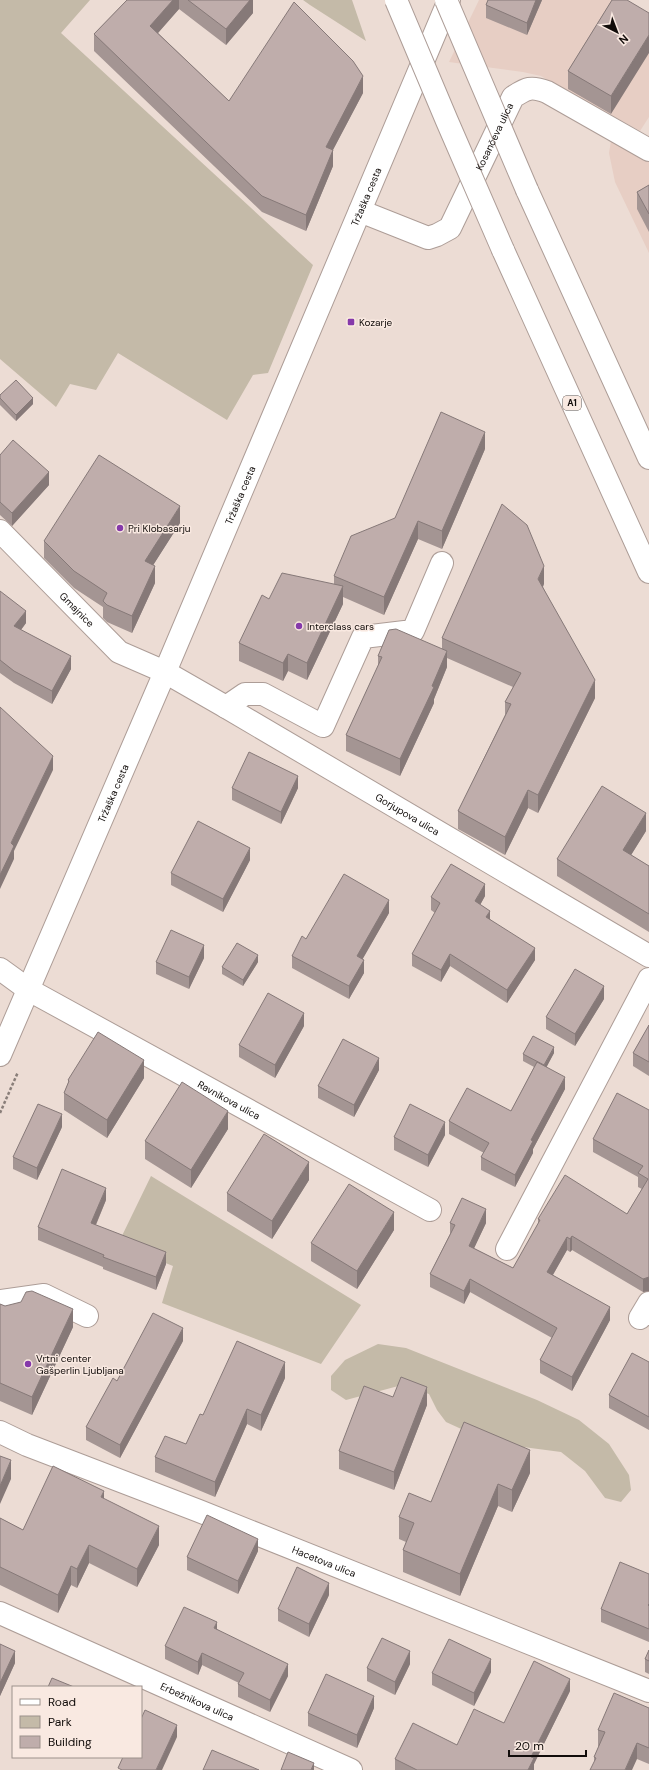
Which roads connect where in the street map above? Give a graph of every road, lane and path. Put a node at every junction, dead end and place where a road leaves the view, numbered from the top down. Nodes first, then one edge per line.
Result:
1 (396, 0) edge
2 (448, 0) edge
3 (649, 150) edge
4 (360, 211) junction
5 (649, 458) edge
6 (0, 531) edge
7 (442, 563) dead end
8 (649, 572) edge
9 (165, 672) junction
10 (226, 707) junction
11 (649, 956) edge
12 (0, 969) edge
13 (649, 979) edge
14 (29, 990) junction
15 (0, 1055) edge
16 (430, 1210) dead end
17 (507, 1248) dead end
18 (0, 1301) edge
19 (87, 1316) dead end
20 (0, 1432) edge
21 (0, 1614) edge
22 (649, 1691) edge
23 (351, 1770) edge

1 - 8 main road, A1, bridge
2 - 4 main road, Tržaška cesta
2 - 5 main road, bridge
3 - 4 main road, Kosančeva ulica
4 - 9 main road, Tržaška cesta
6 - 9 main road, Gmajnice
7 - 10 main road
9 - 10 main road, Gorjupova ulica
9 - 14 main road, Tržaška cesta
10 - 11 main road, Gorjupova ulica
12 - 14 main road
13 - 17 main road
14 - 15 main road, Tržaška cesta
14 - 16 main road, Ravnikova ulica
18 - 19 main road
20 - 22 main road, Hacetova ulica
21 - 23 main road, Erbežnikova ulica

